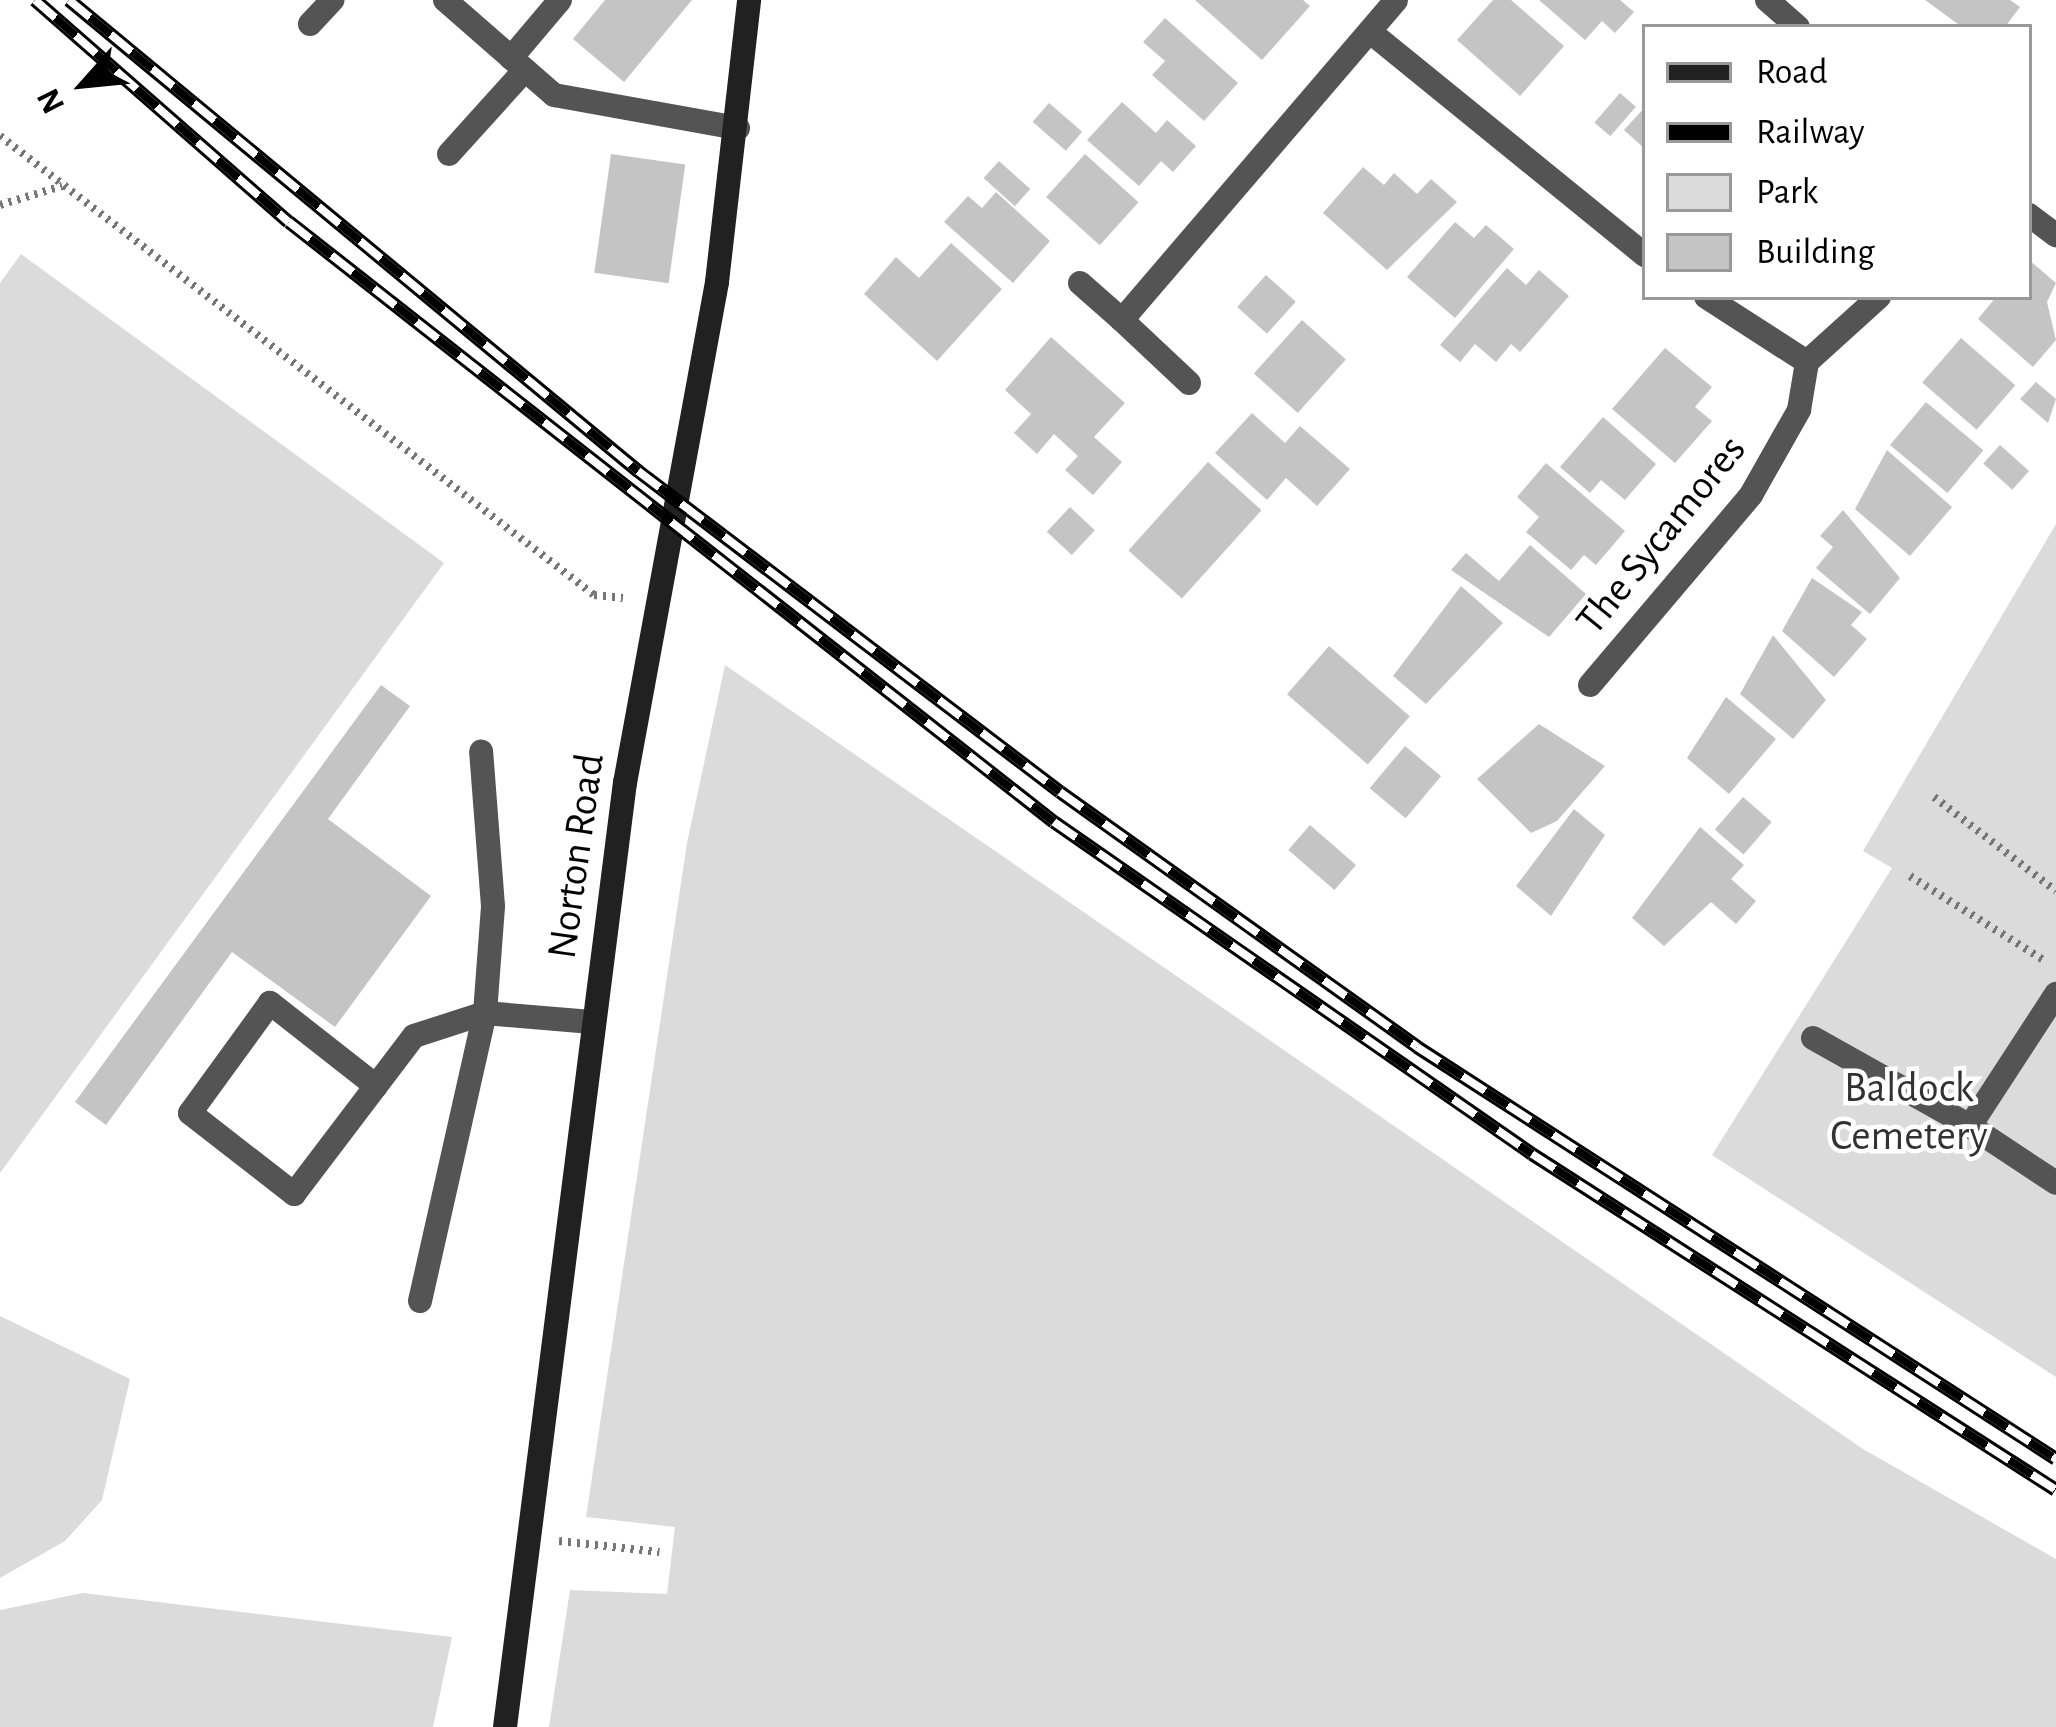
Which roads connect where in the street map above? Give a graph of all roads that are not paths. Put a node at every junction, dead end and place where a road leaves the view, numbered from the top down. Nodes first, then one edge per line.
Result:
1 (332, 0) edge
2 (445, 0) edge
3 (560, 0) edge
4 (749, 0) edge
5 (1396, 0) edge
6 (1767, 0) edge
7 (310, 24) dead end
8 (1795, 24) edge
9 (1374, 35) junction
10 (518, 64) junction
11 (738, 128) junction
12 (448, 154) dead end
13 (2032, 216) edge
14 (2056, 235) edge
15 (1642, 253) edge
16 (1080, 283) dead end
17 (1711, 300) edge
18 (1876, 300) edge
19 (1122, 320) junction
20 (1807, 362) junction
21 (1190, 383) dead end
22 (1590, 685) dead end
23 (481, 751) dead end
24 (2056, 994) edge
25 (485, 1013) junction
26 (592, 1022) junction
27 (1813, 1038) dead end
28 (376, 1086) junction
29 (1970, 1126) junction
30 (2056, 1183) edge
31 (420, 1301) dead end
32 (506, 1727) edge

1 - 7 street
2 - 10 street
3 - 10 street
4 - 11 street, Norton Road
5 - 9 street
6 - 8 street
9 - 15 street
9 - 19 street
10 - 11 street
10 - 12 street
11 - 26 street, Norton Road
13 - 14 street
16 - 19 street
17 - 20 street
18 - 20 street
19 - 21 street
20 - 22 street, The Sycamores
23 - 25 street
24 - 29 street
25 - 26 street
25 - 28 street
25 - 31 street
26 - 32 street, Norton Road
27 - 29 street
28 - 28 street
29 - 30 street

